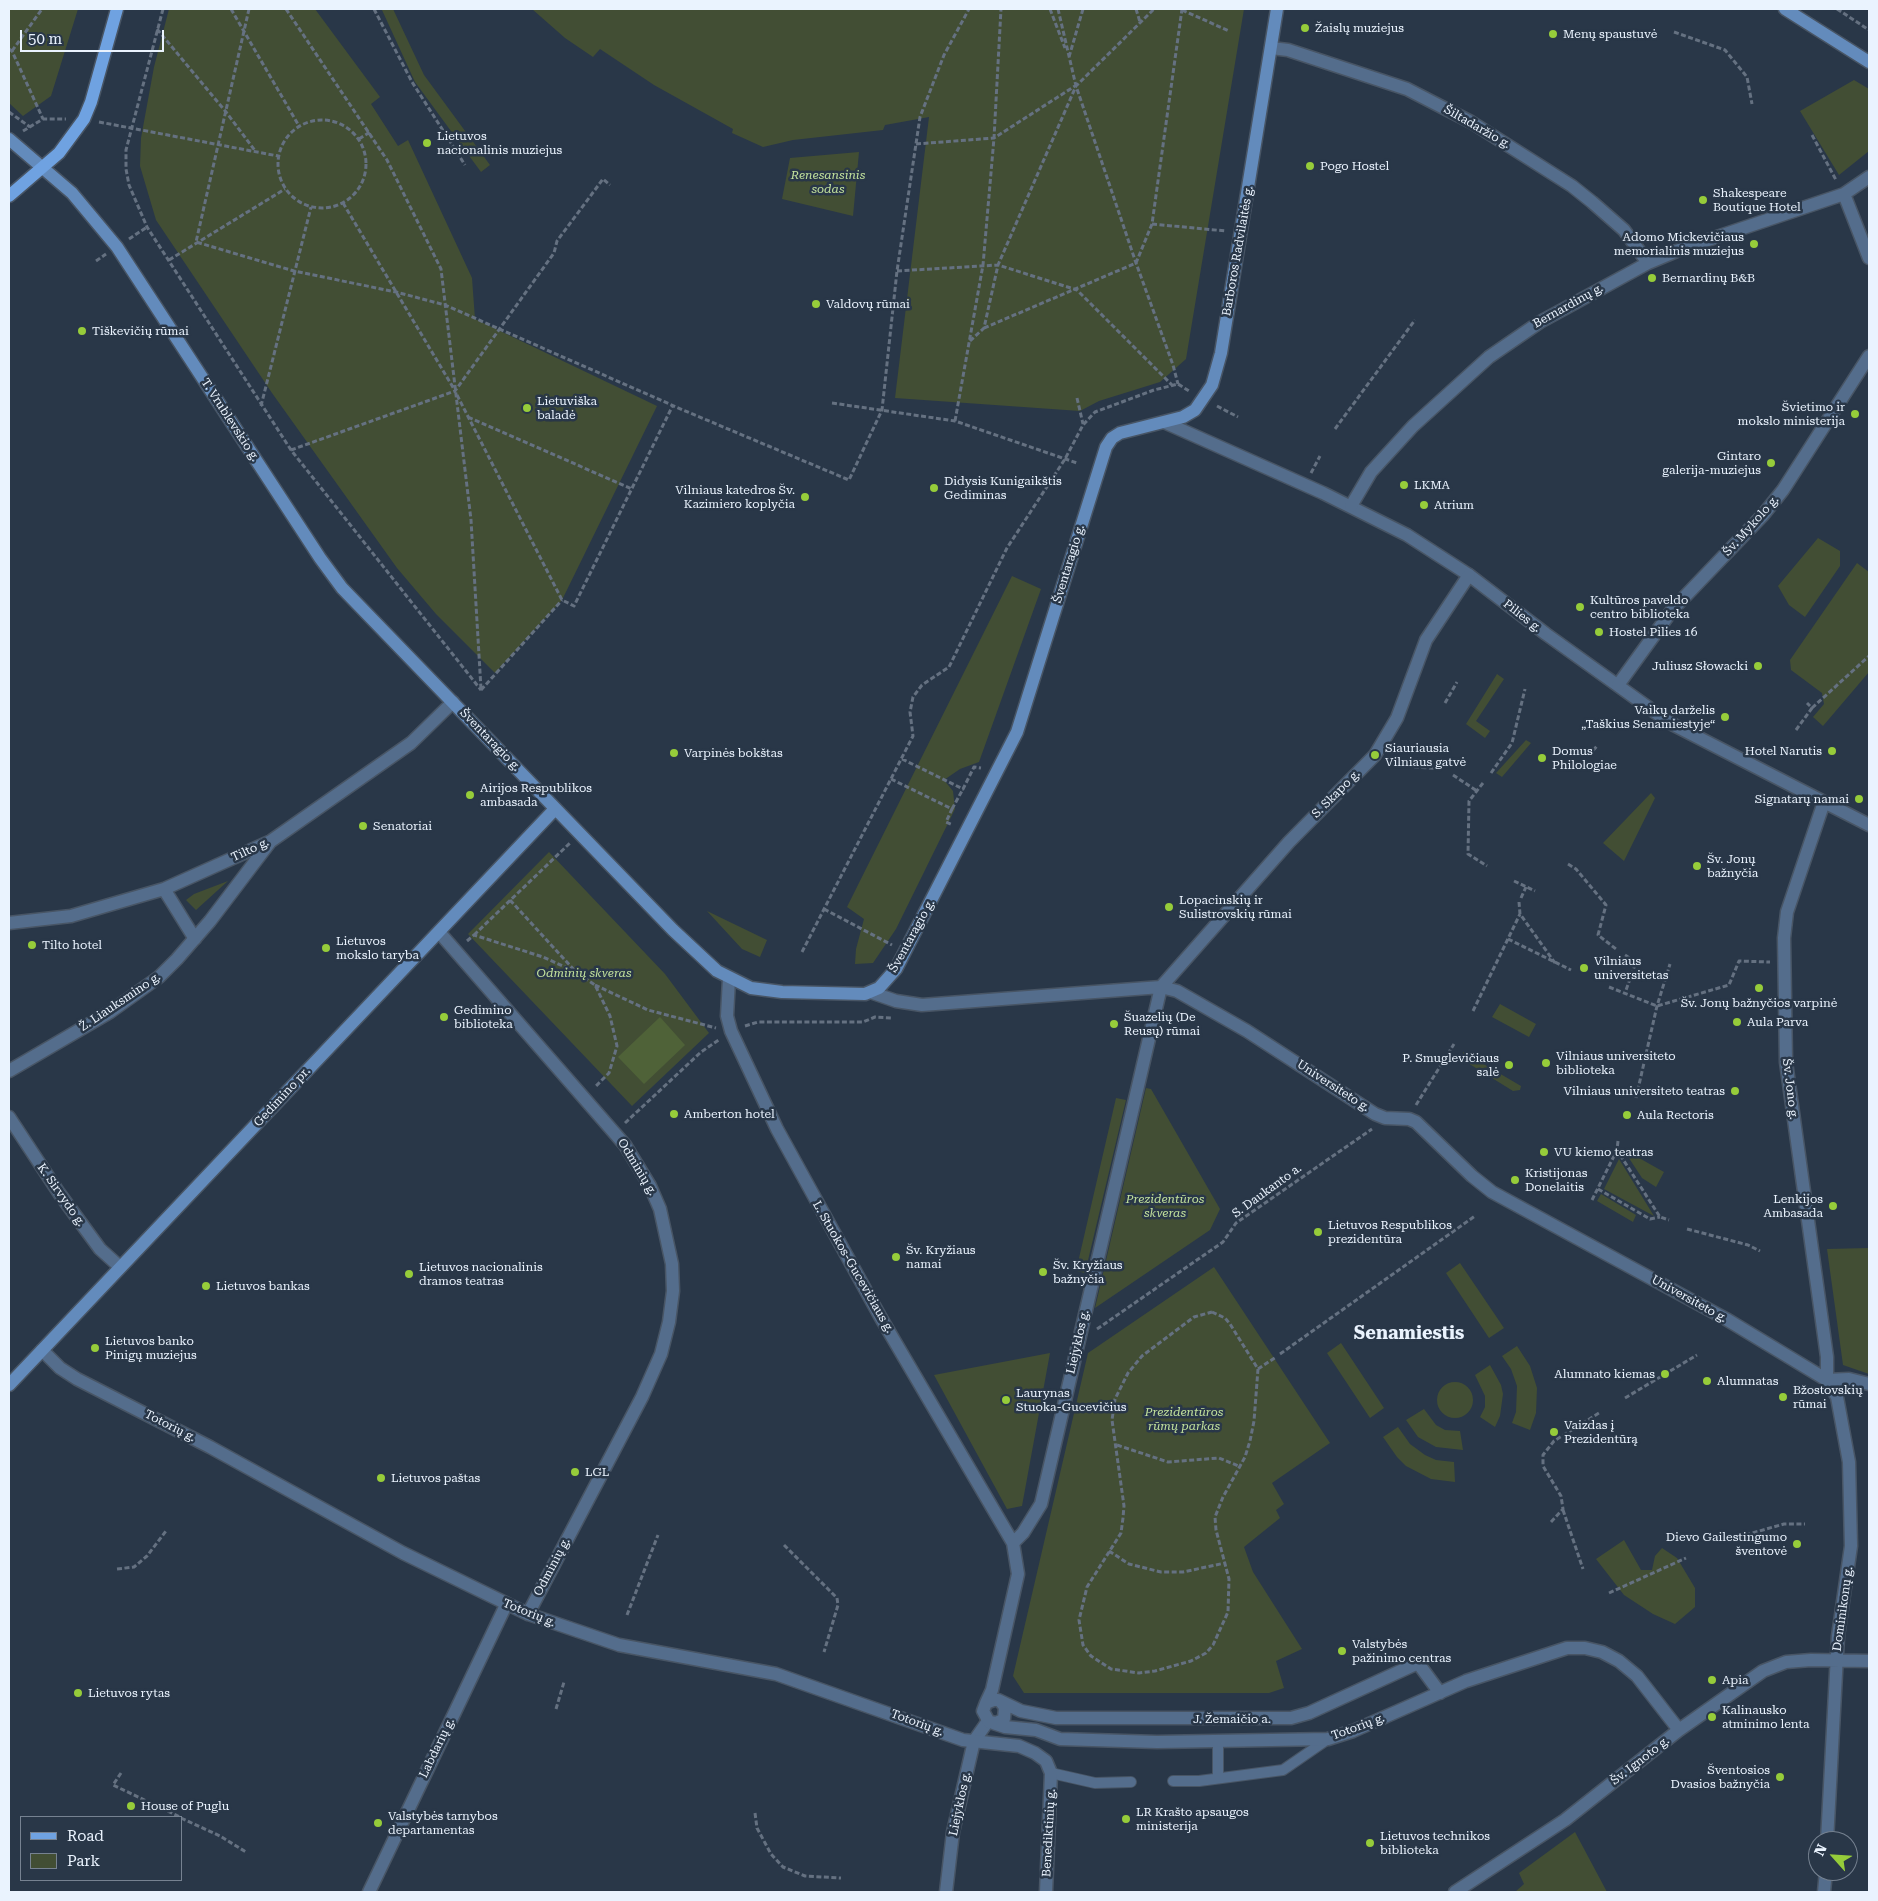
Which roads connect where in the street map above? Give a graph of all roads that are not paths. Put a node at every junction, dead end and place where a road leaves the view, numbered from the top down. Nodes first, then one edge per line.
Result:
1 (118, 9) edge
2 (1278, 9) edge
3 (1785, 9) edge
4 (1271, 48) junction
5 (1869, 62) edge
6 (9, 138) edge
7 (45, 167) junction
8 (1869, 177) edge
9 (1844, 194) junction
10 (9, 196) edge
11 (1869, 252) edge
12 (1648, 264) junction
13 (1869, 356) edge
14 (1166, 423) junction
15 (1120, 433) joint
16 (1350, 506) junction
17 (1469, 575) junction
18 (1618, 685) junction
19 (453, 702) junction
20 (1824, 802) junction
21 (555, 808) junction
22 (1869, 824) edge
23 (271, 841) junction
24 (164, 890) junction
25 (9, 923) edge
26 (439, 932) junction
27 (194, 939) junction
28 (729, 979) junction
29 (1160, 986) junction
30 (873, 992) junction
31 (9, 1071) edge
32 (9, 1117) edge
33 (120, 1268) junction
34 (42, 1350) junction
35 (1827, 1380) junction
36 (1869, 1384) edge
37 (9, 1385) edge
38 (1012, 1543) junction
39 (506, 1605) junction
40 (528, 1614) junction
41 (1836, 1661) junction
42 (1869, 1661) edge
43 (1440, 1693) junction
44 (994, 1699) junction
45 (1291, 1718) junction
46 (1220, 1719) junction
47 (990, 1722) junction
48 (1679, 1730) junction
49 (1328, 1739) junction
50 (1218, 1740) junction
51 (1294, 1740) junction
52 (974, 1741) junction
53 (1051, 1773) junction
54 (1218, 1778) junction
55 (1131, 1782) dead end
56 (1173, 1782) dead end
57 (1828, 1831) edge
58 (369, 1892) edge
59 (946, 1892) edge
60 (1046, 1892) edge
61 (1455, 1892) edge

1 - 7 main road
2 - 4 main road, Barboros Radvilaitės g.
3 - 5 main road
4 - 12 street, Šiltadaržio g.
4 - 14 main road, Barboros Radvilaitės g.
6 - 7 main road, T. Vrublevskio g.
7 - 10 main road
7 - 19 main road, T. Vrublevskio g.
8 - 9 street
9 - 11 street
9 - 12 street, Bernardinų g.
12 - 16 street, Bernardinų g.
13 - 18 street, Šv. Mykolo g.
14 - 15 main road, Barboros Radvilaitės g.
14 - 16 street, Pilies g.
15 - 30 main road, Šventaragio g.
16 - 17 street, Pilies g.
17 - 18 street, Pilies g.
17 - 29 street, S. Skapo g.
18 - 20 street, Pilies g.
19 - 21 main road, Šventaragio g.
19 - 23 street, Tilto g.
20 - 22 street, Pilies g.
20 - 35 street, Šv. Jono g.
21 - 26 main road, Gedimino pr.
21 - 28 main road, Šventaragio g.
23 - 24 street, Tilto g.
23 - 27 street, Ž. Liauksmino g.
24 - 25 street, Tilto g.
24 - 27 street
26 - 33 main road, Gedimino pr.
26 - 40 street, Odminių g.
27 - 31 street, Ž. Liauksmino g.
28 - 30 main road, Šventaragio g.
28 - 38 street, L. Stuokos-Gucevičiaus g.
29 - 30 street, Universiteto g.
29 - 35 street, Universiteto g.
29 - 38 street, Liejyklos g.
32 - 33 street, K. Sirvydo g.
33 - 34 main road, Gedimino pr.
34 - 37 main road, Gedimino pr.
34 - 39 street, Totorių g.
35 - 36 street
35 - 41 street, Dominikonų g.
38 - 44 street
39 - 40 street, Totorių g.
39 - 58 street, Labdarių g.
40 - 52 street, Totorių g.
41 - 42 street, Šv. Ignoto g.
41 - 48 street, Šv. Ignoto g.
41 - 57 street, Dominikonų g.
43 - 45 street, J. Žemaičio a.
43 - 48 street, Totorių g.
43 - 49 street, Totorių g.
44 - 46 street, J. Žemaičio a.
44 - 47 street
44 - 47 street
45 - 46 street, J. Žemaičio a.
45 - 51 street
46 - 50 street
47 - 50 street, Totorių g.
47 - 52 street, Liejyklos g.
48 - 61 street, Šv. Ignoto g.
49 - 51 street, Totorių g.
49 - 54 lane
50 - 51 street, Totorių g.
50 - 54 lane
52 - 53 street, Totorių g.
52 - 59 street, Liejyklos g.
53 - 55 lane
53 - 60 street, Benediktinių g.
54 - 56 lane

